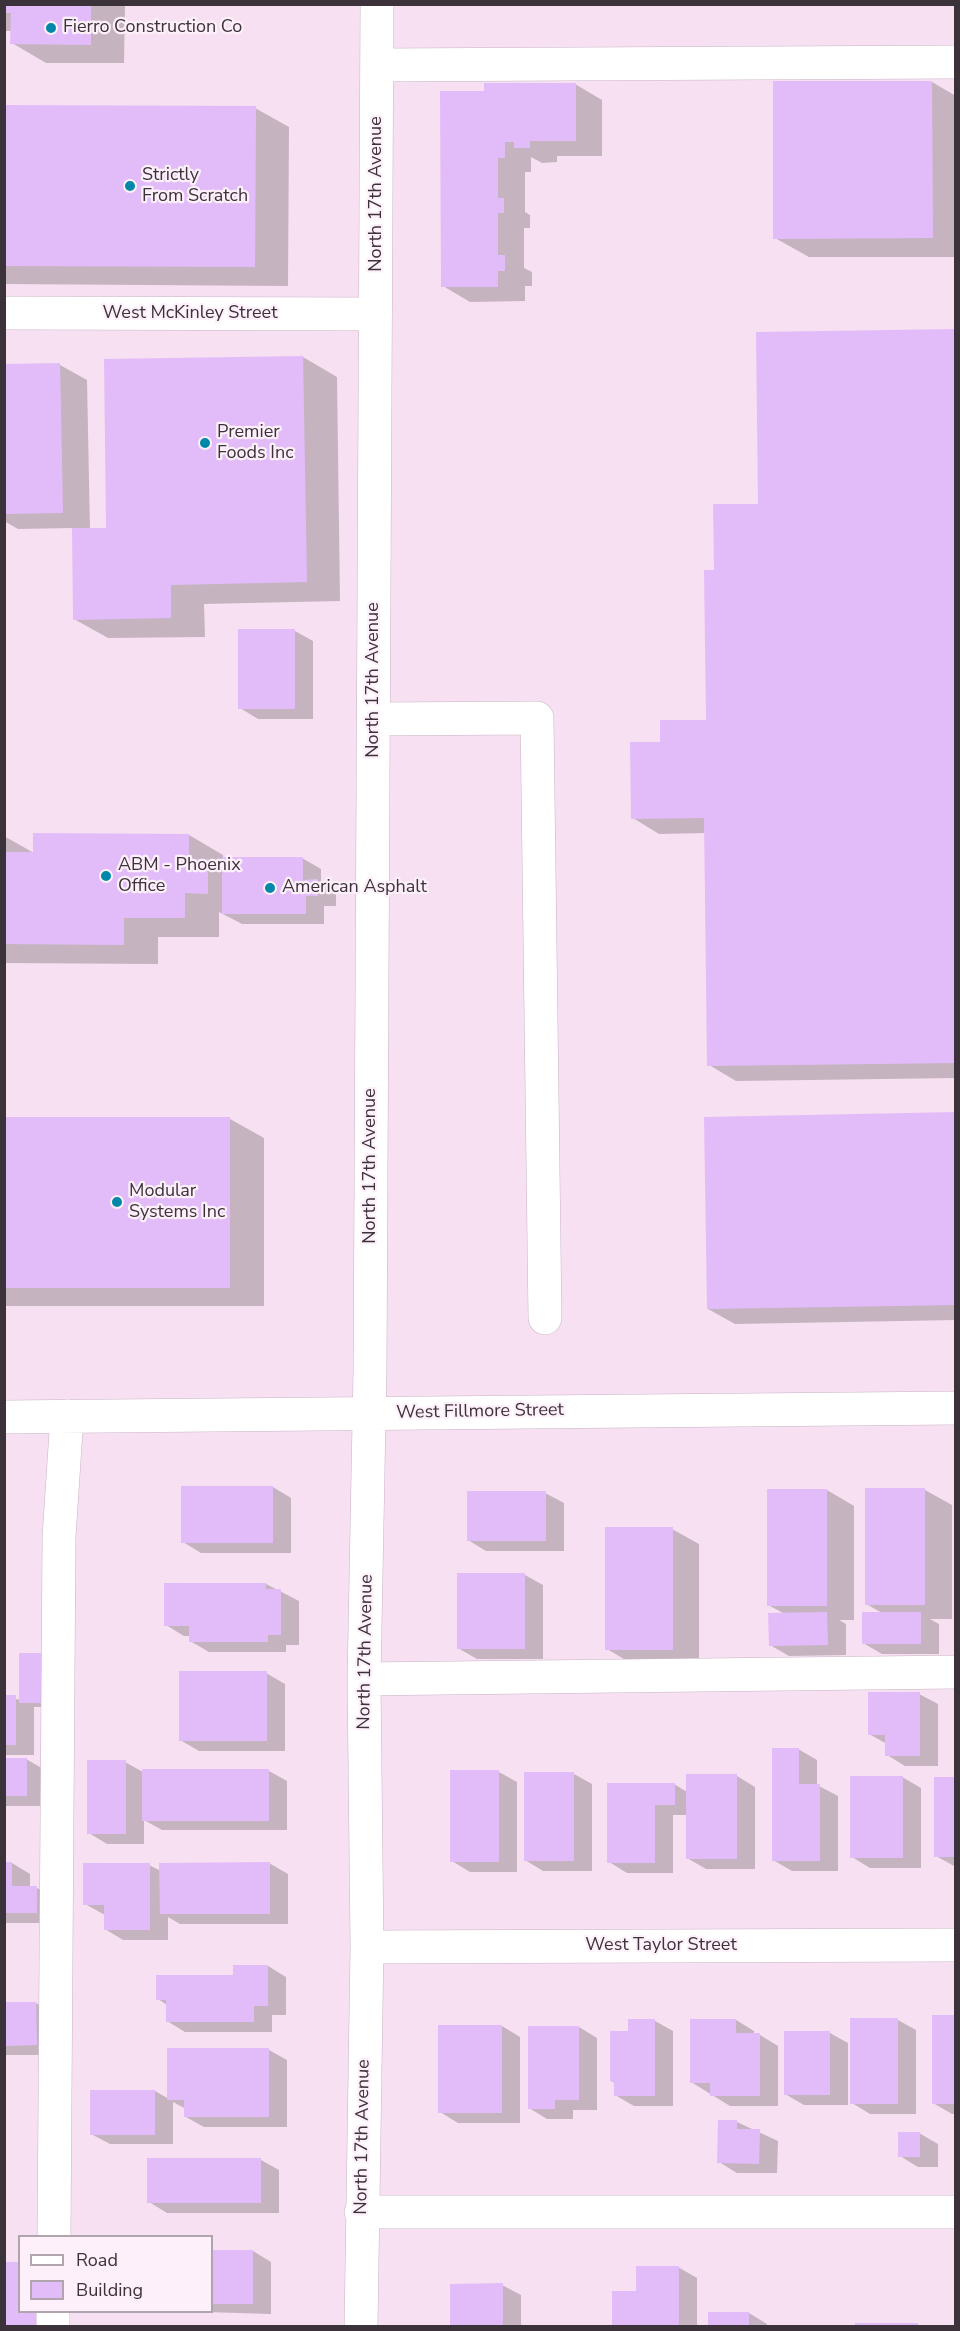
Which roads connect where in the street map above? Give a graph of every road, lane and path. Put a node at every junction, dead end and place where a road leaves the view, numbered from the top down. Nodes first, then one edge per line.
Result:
1 (377, 4) edge
2 (956, 62) edge
3 (378, 65) junction
4 (4, 313) edge
5 (376, 315) junction
6 (374, 719) junction
7 (545, 1318) dead end
8 (956, 1408) edge
9 (370, 1413) junction
10 (67, 1416) junction
11 (4, 1417) edge
12 (956, 1672) edge
13 (364, 1678) junction
14 (956, 1945) edge
15 (367, 1947) junction
16 (361, 2212) junction
17 (956, 2212) edge
18 (54, 2235) edge
19 (361, 2326) edge

1 - 3 street, North 17th Avenue
2 - 3 street
3 - 5 street, North 17th Avenue
4 - 5 street, West McKinley Street
5 - 6 street, North 17th Avenue
6 - 7 street
6 - 9 street, North 17th Avenue
8 - 9 street, West Fillmore Street
9 - 10 street, West Fillmore Street
9 - 13 street, North 17th Avenue
10 - 11 street, West Fillmore Street
10 - 18 street
12 - 13 street
13 - 15 street, North 17th Avenue
14 - 15 street, West Taylor Street
15 - 16 street, North 17th Avenue
16 - 17 street
16 - 19 street, North 17th Avenue

